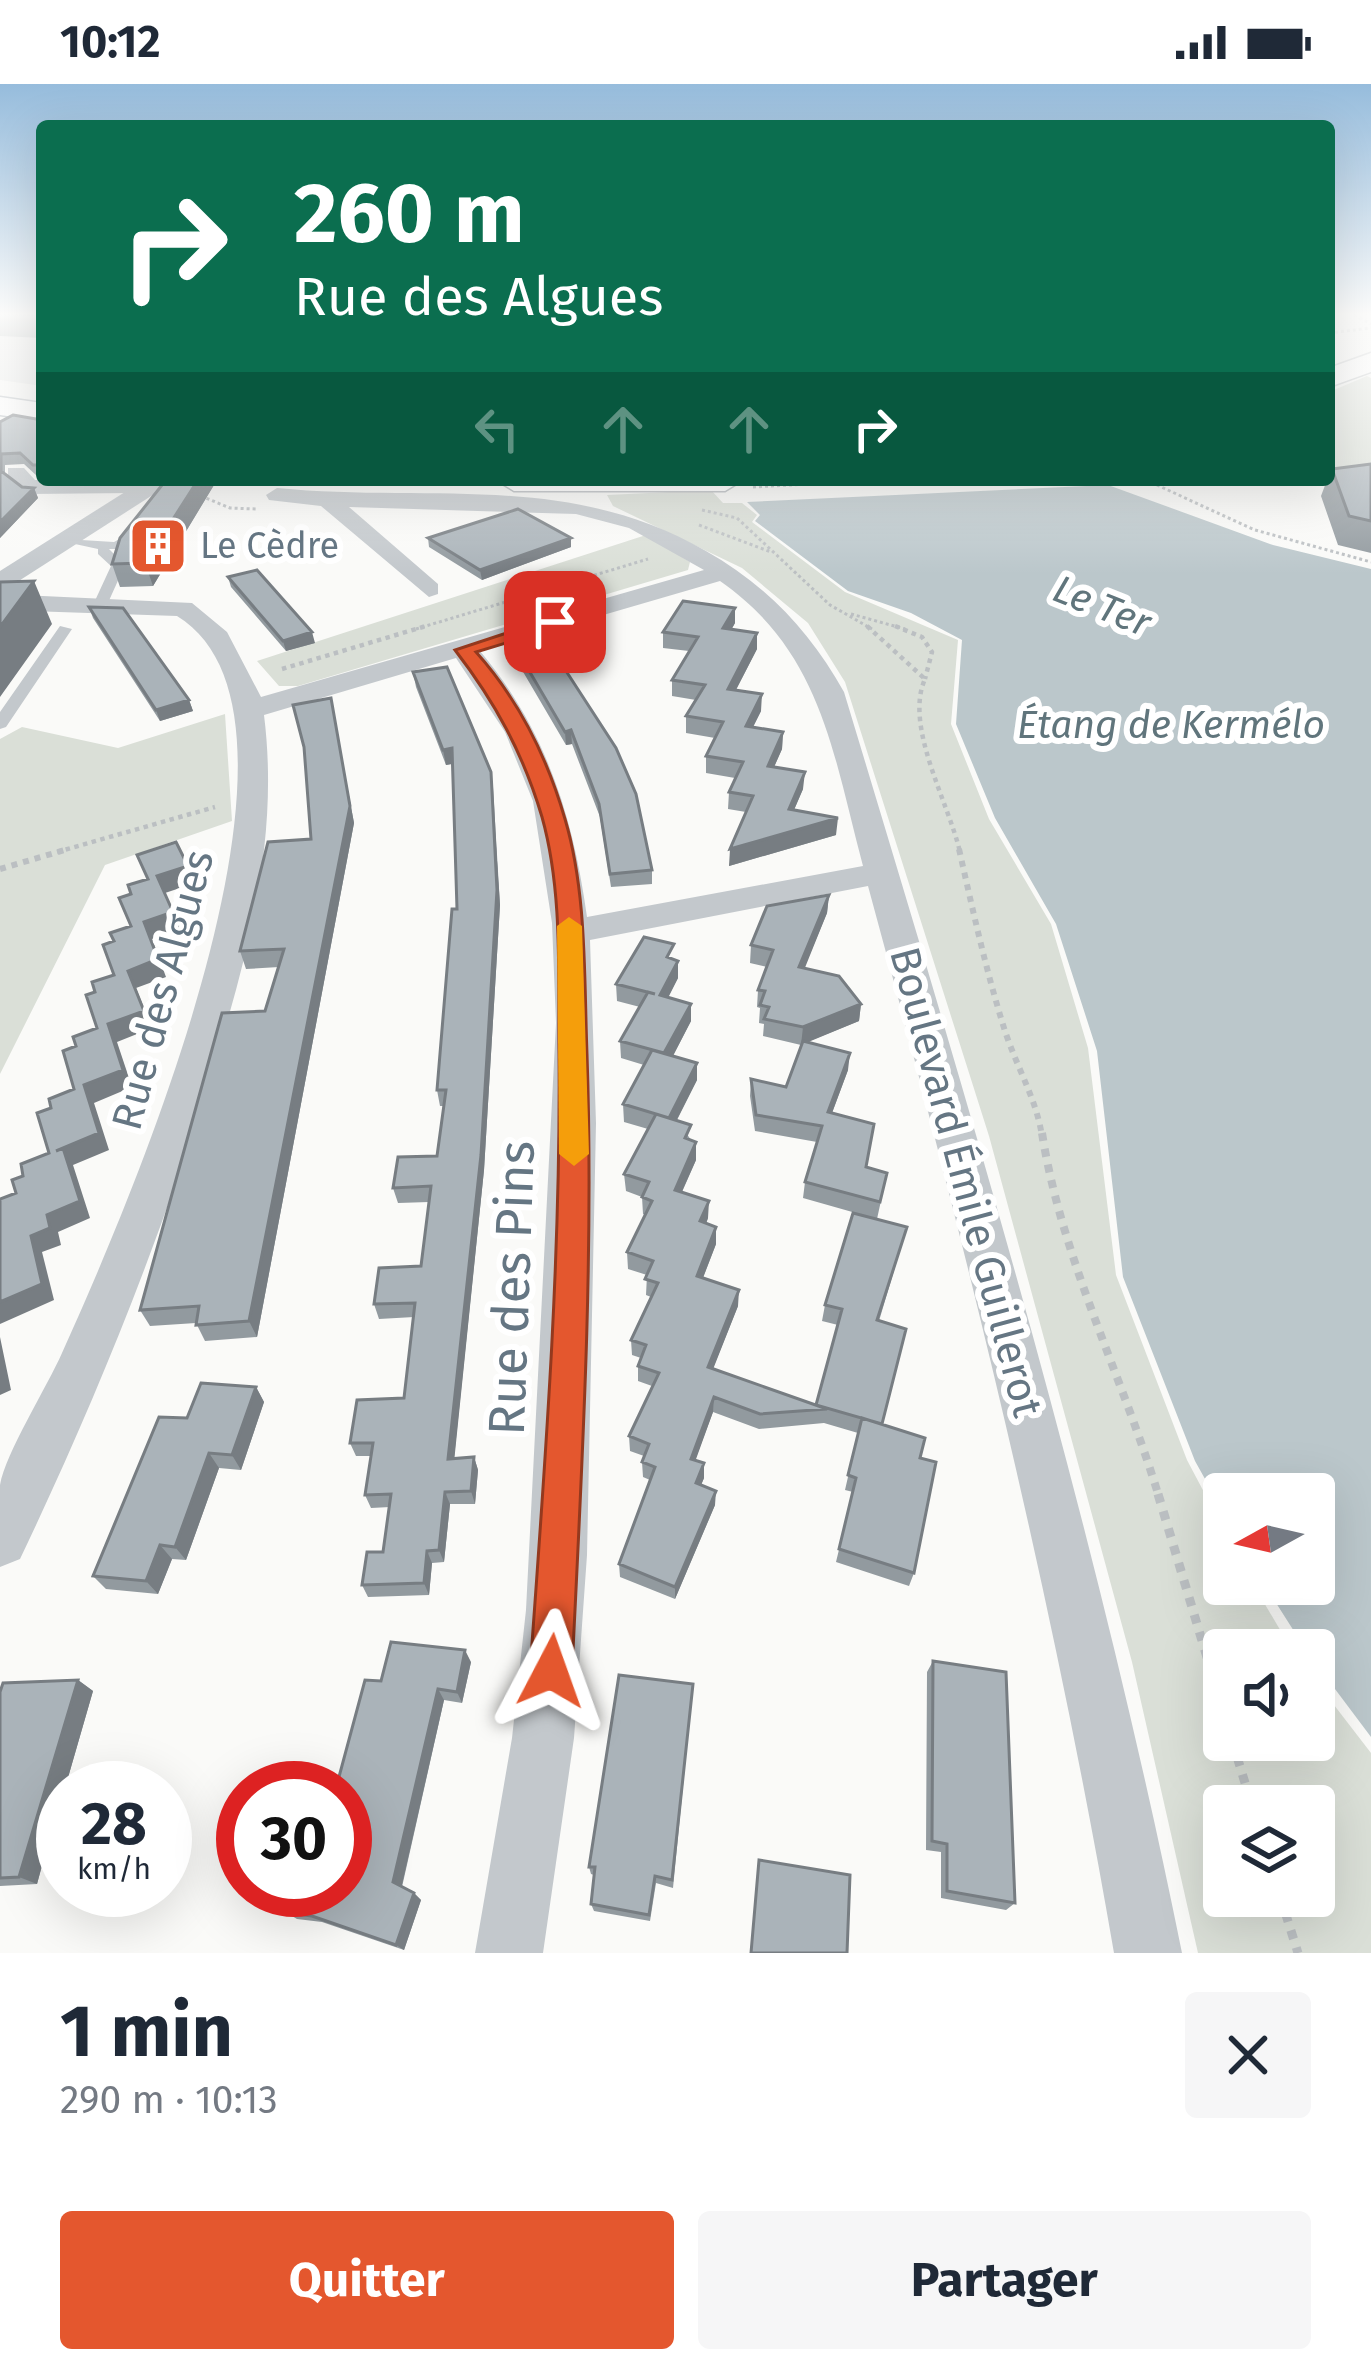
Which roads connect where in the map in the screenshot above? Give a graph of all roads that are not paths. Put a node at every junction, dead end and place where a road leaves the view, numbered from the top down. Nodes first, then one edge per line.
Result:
1 (0, 406) edge
2 (36, 411) edge
3 (16, 472) dead end
4 (147, 494) edge
5 (277, 494) road end
6 (330, 502) junction
7 (75, 544) junction
8 (702, 548) junction
9 (0, 582) edge
10 (429, 589) road end
11 (0, 602) edge
12 (100, 605) junction
13 (64, 629) dead end
14 (448, 642) junction
15 (247, 696) junction
16 (0, 724) edge
17 (881, 873) junction
18 (570, 932) junction
19 (0, 1539) edge
20 (509, 1953) edge
21 (1148, 1953) edge

1 - 2 main road
3 - 4 street
4 - 7 street
4 - 9 street
5 - 6 street
6 - 8 street, Boulevard Émile Guillerot
6 - 10 street
7 - 9 street
7 - 12 lane
8 - 14 street
8 - 17 street, Boulevard Émile Guillerot
11 - 12 street
12 - 15 street
13 - 16 lane
14 - 15 street
14 - 18 street, Rue des Pins
15 - 19 street, Rue des Algues
17 - 18 street
17 - 21 street, Boulevard Émile Guillerot
18 - 20 street, Rue des Pins

